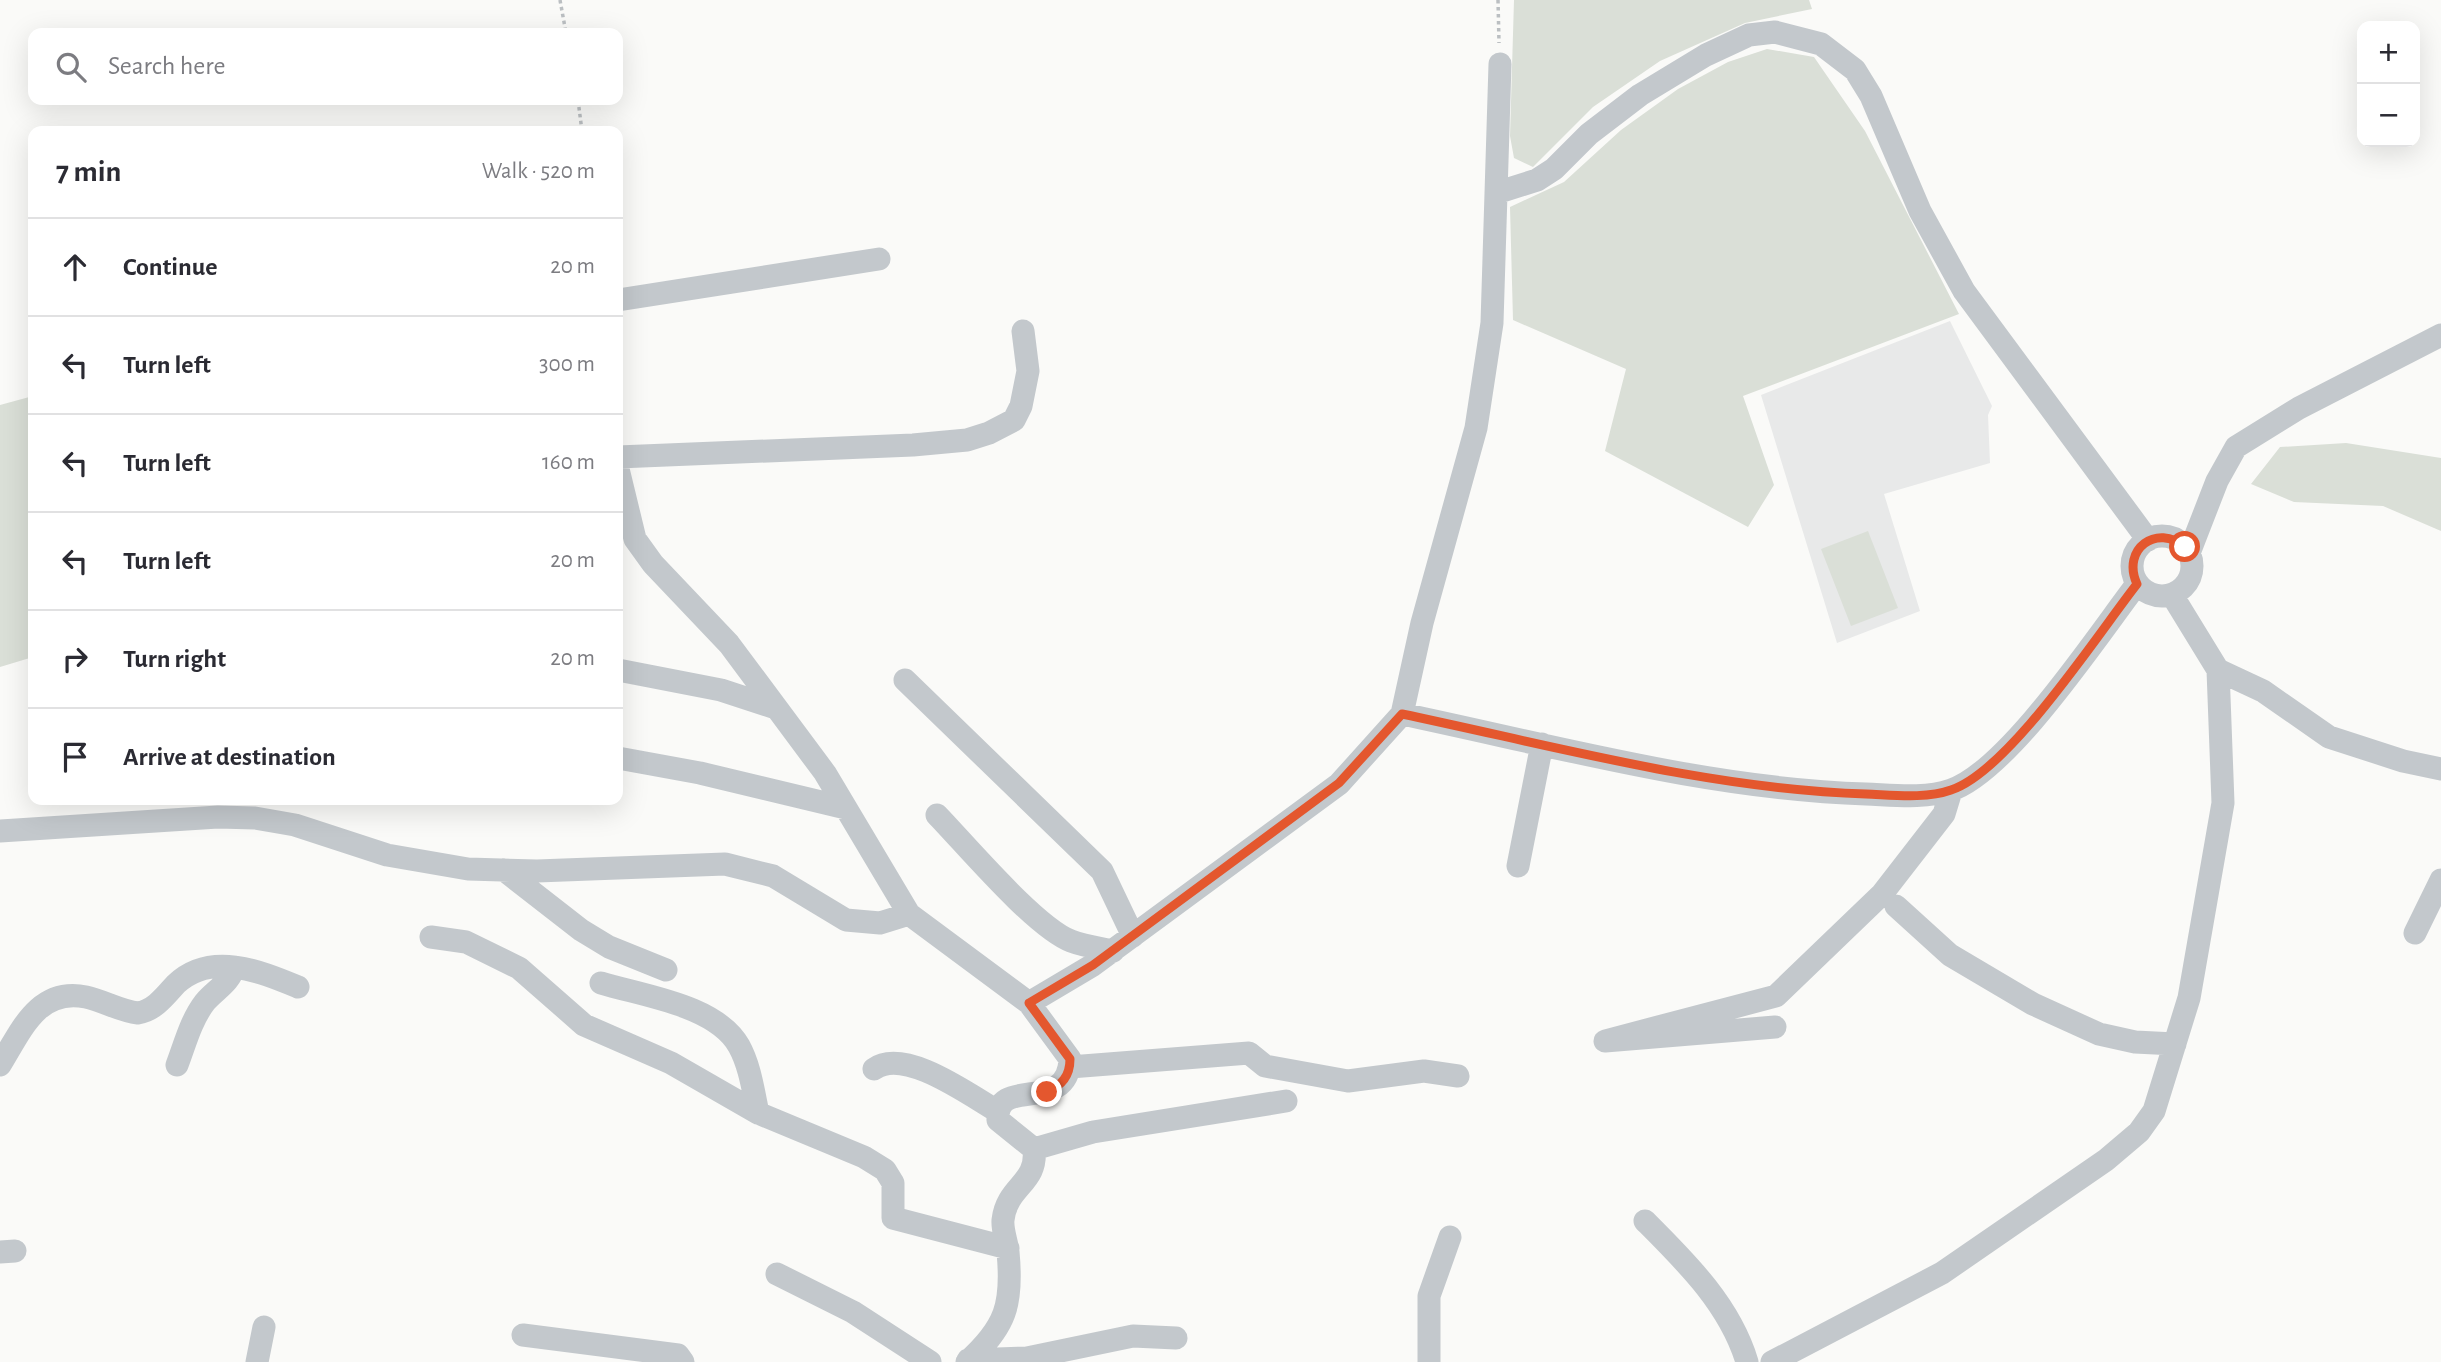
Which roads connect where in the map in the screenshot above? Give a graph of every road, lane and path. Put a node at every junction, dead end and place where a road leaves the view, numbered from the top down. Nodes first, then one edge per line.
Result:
1 (560, 0) edge
2 (1498, 0) edge
3 (565, 28) edge
4 (1500, 64) joint
5 (579, 105) edge
6 (581, 126) edge
7 (1496, 193) junction
8 (879, 259) dead end
9 (623, 299) edge
10 (1023, 331) dead end
11 (2441, 335) edge
12 (623, 457) edge
13 (623, 490) edge
14 (2148, 540) junction
15 (2189, 553) junction
16 (2137, 584) junction
17 (2172, 595) junction
18 (2218, 670) junction
19 (623, 671) edge
20 (905, 680) dead end
21 (776, 708) junction
22 (1402, 714) junction
23 (1542, 744) junction
24 (623, 759) edge
25 (2441, 769) edge
26 (1951, 791) junction
27 (846, 808) junction
28 (937, 815) dead end
29 (0, 831) edge
30 (1518, 866) dead end
31 (504, 870) junction
32 (2441, 880) edge
33 (1896, 906) dead end
34 (909, 914) junction
35 (2415, 933) dead end
36 (1133, 936) junction
37 (431, 937) dead end
38 (1113, 951) junction
39 (233, 967) junction
40 (666, 970) dead end
41 (601, 983) dead end
42 (298, 987) dead end
43 (1029, 1003) junction
44 (1775, 1027) dead end
45 (2175, 1044) junction
46 (0, 1065) edge
47 (177, 1065) dead end
48 (1070, 1067) junction
49 (874, 1069) dead end
50 (1458, 1076) dead end
51 (1286, 1101) dead end
52 (997, 1111) junction
53 (758, 1113) junction
54 (1034, 1149) junction
55 (1646, 1221) dead end
56 (1450, 1237) dead end
57 (1008, 1248) junction
58 (776, 1274) dead end
59 (264, 1327) dead end
60 (523, 1335) dead end
61 (1176, 1338) dead end
62 (967, 1361) edge
63 (257, 1362) edge
64 (683, 1362) edge
65 (930, 1362) edge
66 (1429, 1362) edge
67 (1747, 1362) edge
68 (1772, 1362) edge

1 - 3 path
2 - 4 path
4 - 7 street
5 - 6 path
7 - 14 street
7 - 22 street
8 - 9 street
10 - 12 street
11 - 15 street
13 - 21 street
14 - 15 street
14 - 16 street
15 - 17 street
16 - 17 street
16 - 26 street
17 - 18 street
18 - 25 street
18 - 45 street
19 - 21 street
20 - 36 street
21 - 27 street
22 - 23 street
22 - 36 street
23 - 26 street
23 - 30 street
24 - 27 street
26 - 44 street
27 - 34 street
28 - 38 street
29 - 31 street
31 - 34 street
31 - 40 street
32 - 35 street
33 - 45 street
34 - 43 street
36 - 38 street
37 - 53 street
38 - 43 street
39 - 42 street
39 - 46 street
39 - 47 street
41 - 53 street
43 - 48 street
45 - 68 street
48 - 50 street
48 - 52 street
49 - 52 street
51 - 54 street
52 - 54 street
53 - 57 street
54 - 57 street
55 - 67 street
56 - 66 street
57 - 62 street
58 - 65 street
59 - 63 street
60 - 64 street
61 - 62 street

